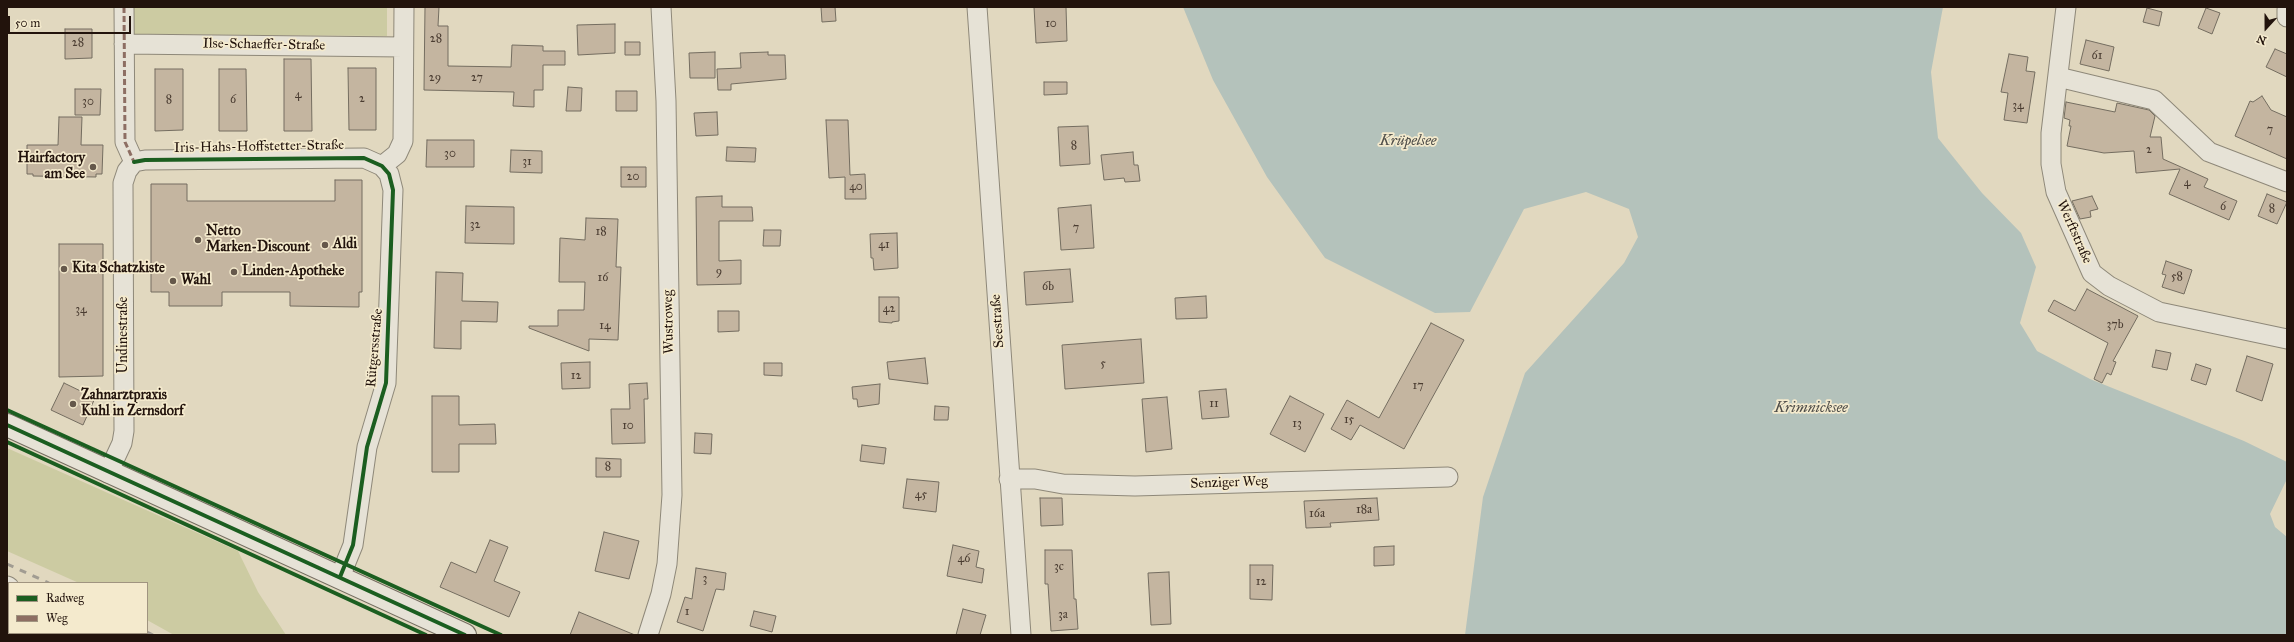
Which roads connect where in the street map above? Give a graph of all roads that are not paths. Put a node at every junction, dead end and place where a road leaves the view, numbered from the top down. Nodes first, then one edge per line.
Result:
1 (124, 7) edge
2 (404, 7) edge
3 (661, 7) edge
4 (977, 7) edge
5 (2066, 7) edge
6 (2287, 9) edge
7 (2287, 17) edge
8 (124, 44) junction
9 (404, 47) junction
10 (2058, 77) junction
11 (134, 162) junction
12 (382, 166) junction
13 (2287, 182) edge
14 (2287, 339) edge
15 (7, 425) edge
16 (108, 472) junction
17 (1448, 477) dead end
18 (1009, 478) junction
19 (340, 577) junction
20 (465, 635) edge
21 (648, 635) edge
22 (1021, 635) edge

1 - 8 street
2 - 9 street
3 - 21 street, Wustroweg
4 - 18 street, Seestraße
5 - 10 street, Werftstraße
6 - 7 street
8 - 9 street, Ilse-Schaeffer-Straße
8 - 11 street
9 - 12 street
10 - 13 street
10 - 14 street, Werftstraße
11 - 12 street, Iris-Hahs-Hoffstetter-Straße
11 - 16 street, Undinestraße
12 - 19 street, Rütgersstraße
15 - 16 street
16 - 19 street
17 - 18 street, Senziger Weg
18 - 22 street, Seestraße
19 - 20 street

